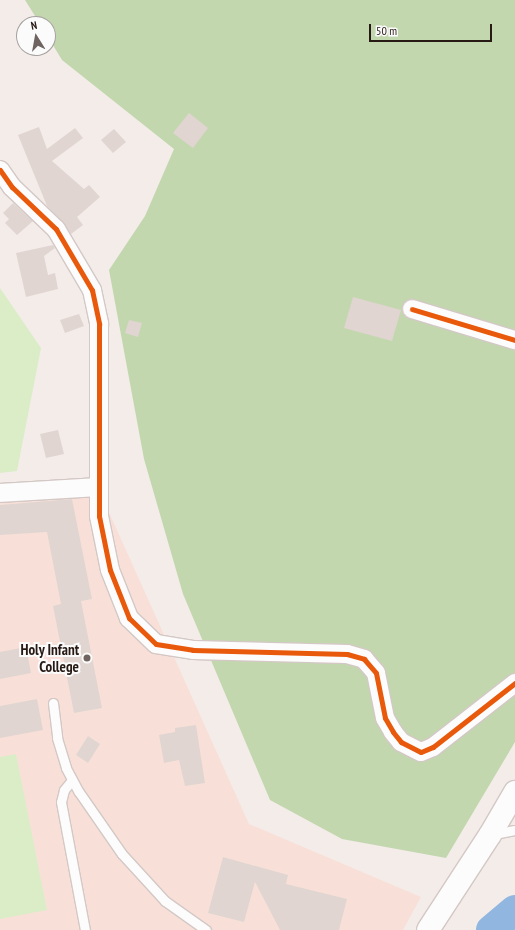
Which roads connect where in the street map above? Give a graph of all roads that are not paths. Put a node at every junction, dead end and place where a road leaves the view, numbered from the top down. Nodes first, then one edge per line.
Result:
1 (0, 170) edge
2 (412, 309) dead end
3 (515, 340) edge
4 (98, 487) junction
5 (0, 493) edge
6 (515, 683) edge
7 (53, 704) dead end
8 (72, 780) junction
9 (515, 792) edge
10 (515, 830) edge
11 (490, 835) junction
12 (85, 930) edge
13 (206, 930) edge
14 (428, 930) edge

1 - 4 street
2 - 3 street
4 - 5 street
4 - 6 street
7 - 8 lane
8 - 12 lane
8 - 13 lane
9 - 11 main road
10 - 11 lane
11 - 14 main road

